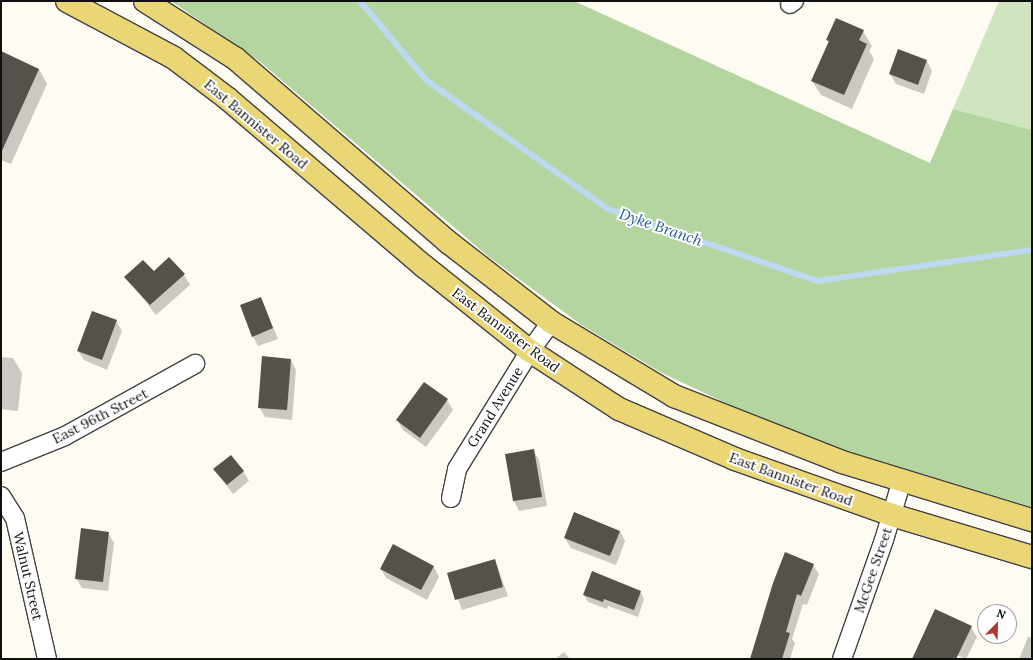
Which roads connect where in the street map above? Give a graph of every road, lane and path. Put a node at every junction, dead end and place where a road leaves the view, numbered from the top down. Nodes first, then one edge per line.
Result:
1 (145, 1) edge
2 (76, 6) edge
3 (551, 322) junction
4 (530, 351) junction
5 (195, 364) dead end
6 (1, 462) edge
7 (902, 480) junction
8 (1, 496) edge
9 (451, 498) dead end
10 (892, 515) junction
11 (1032, 520) edge
12 (1032, 557) edge
13 (47, 659) edge
14 (842, 659) edge

1 - 3 main road
2 - 4 main road, East Bannister Road
3 - 4 street, Grand Avenue
3 - 7 main road
4 - 9 street, Grand Avenue
4 - 10 main road, East Bannister Road
5 - 6 street, East 96th Street
7 - 10 street, McGee Street
7 - 11 main road
8 - 13 street, Walnut Street
10 - 12 main road, East Bannister Road
10 - 14 street, McGee Street

